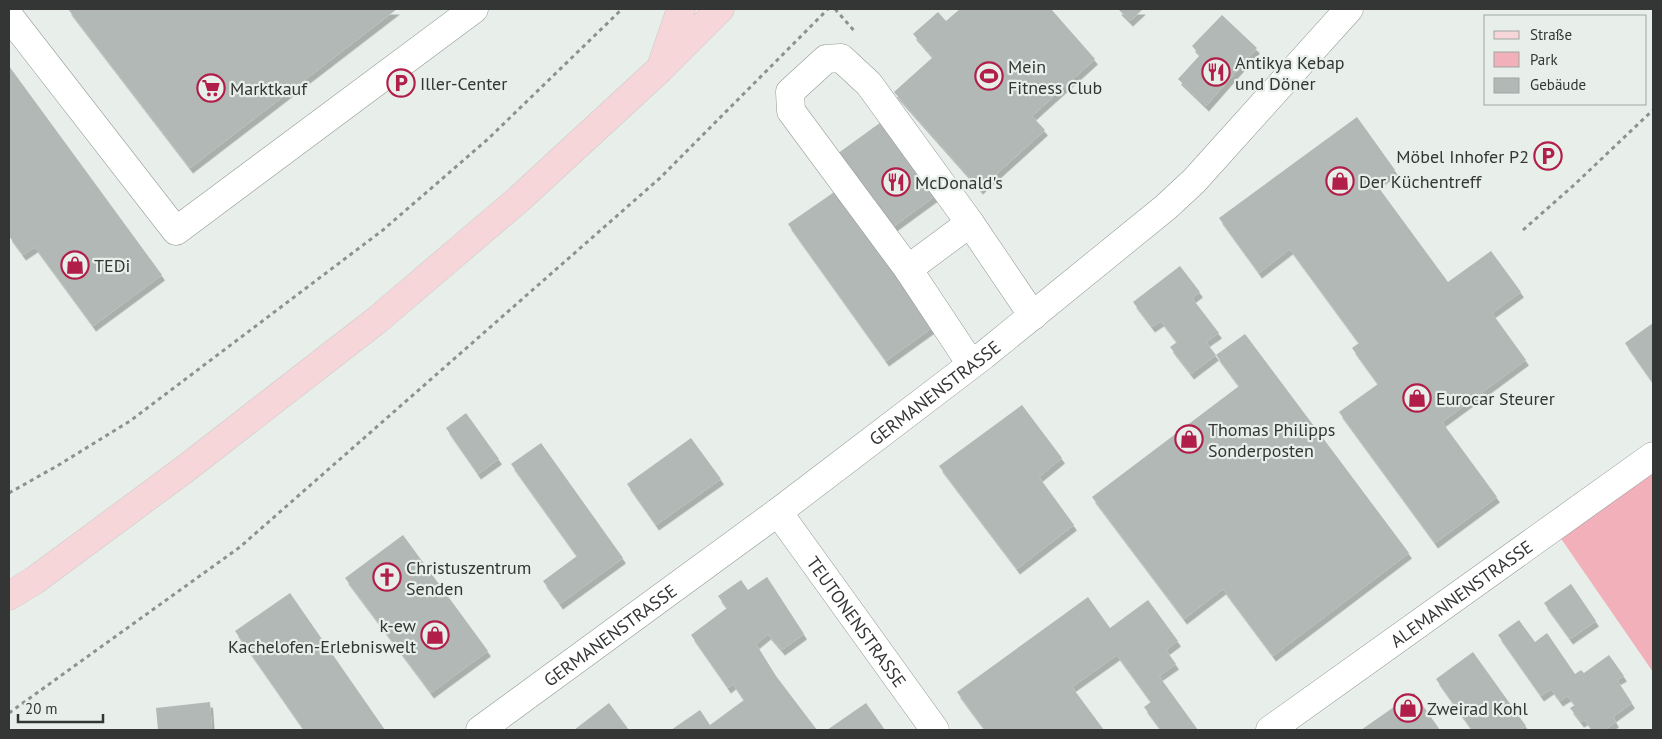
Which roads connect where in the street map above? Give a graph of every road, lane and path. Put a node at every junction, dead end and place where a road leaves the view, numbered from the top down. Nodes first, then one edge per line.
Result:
1 (474, 9) edge
2 (622, 9) edge
3 (680, 9) edge
4 (720, 9) edge
5 (828, 9) edge
6 (835, 9) edge
7 (1349, 9) edge
8 (9, 16) edge
9 (858, 34) dead end
10 (660, 69) junction
11 (1653, 110) edge
12 (970, 223) junction
13 (1523, 230) dead end
14 (908, 269) junction
15 (1033, 316) junction
16 (971, 364) junction
17 (1653, 456) edge
18 (9, 493) edge
19 (778, 512) junction
20 (9, 596) edge
21 (9, 713) edge
22 (480, 730) edge
23 (935, 730) edge
24 (1270, 730) edge

1 - 8 street
2 - 18 path
3 - 10 main road
4 - 10 main road
5 - 21 path
6 - 9 path
7 - 15 street, GERMANENSTRASSE
10 - 20 main road
11 - 13 path
12 - 14 street
12 - 14 street
12 - 15 street
14 - 16 street
15 - 16 street, GERMANENSTRASSE
16 - 19 street, GERMANENSTRASSE
17 - 24 street, ALEMANNENSTRASSE
19 - 22 street, GERMANENSTRASSE
19 - 23 street, TEUTONENSTRASSE

